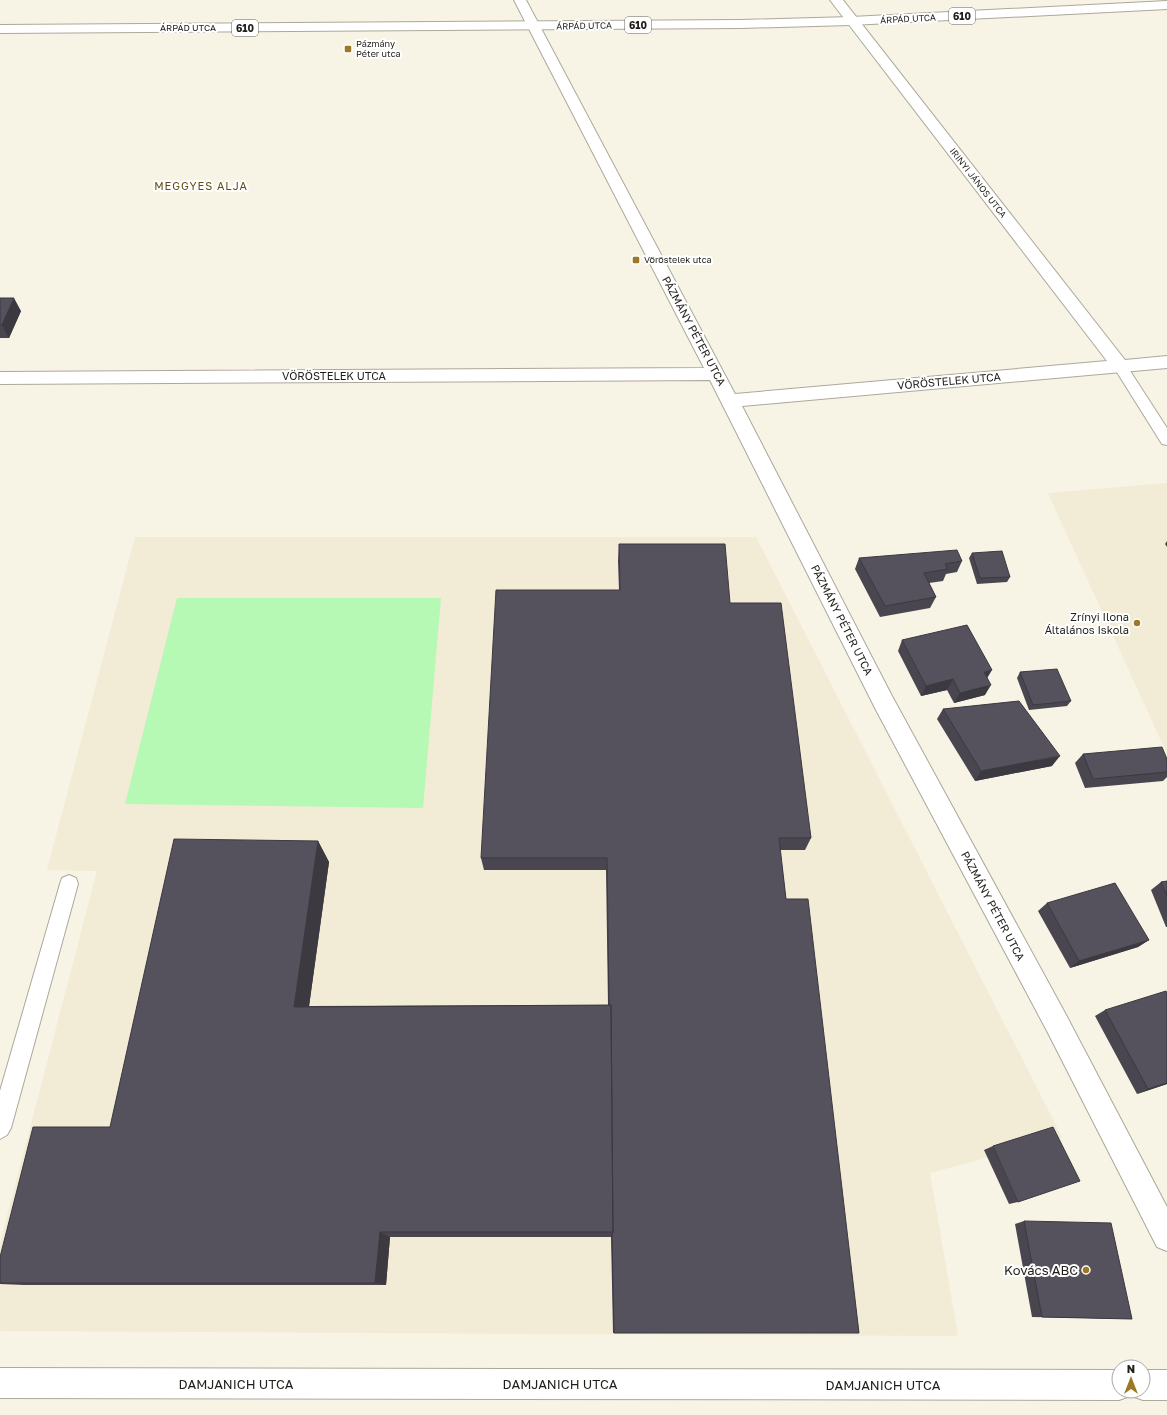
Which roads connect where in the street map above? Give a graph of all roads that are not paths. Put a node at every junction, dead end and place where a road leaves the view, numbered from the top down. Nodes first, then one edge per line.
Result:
1 (520, 0) edge
2 (836, 0) edge
3 (1167, 5) edge
4 (851, 21) junction
5 (534, 26) junction
6 (0, 29) edge
7 (1167, 362) edge
8 (1120, 366) junction
9 (716, 374) junction
10 (0, 378) edge
11 (730, 401) junction
12 (1167, 440) edge
13 (69, 884) dead end
14 (0, 1128) edge
15 (1167, 1237) edge
16 (0, 1383) edge
17 (1111, 1385) edge
18 (1151, 1385) edge
19 (1167, 1385) edge

1 - 5 street, PÁZMÁNY PÉTER UTCA
2 - 4 street, IRINYI JÁNOS UTCA
3 - 4 street, ÁRPÁD UTCA / 610
4 - 5 street, ÁRPÁD UTCA / 610
4 - 8 street, IRINYI JÁNOS UTCA
5 - 6 street, ÁRPÁD UTCA / 610
5 - 9 street, PÁZMÁNY PÉTER UTCA
7 - 8 street, VÖRÖSTELEK UTCA
8 - 11 street, VÖRÖSTELEK UTCA
8 - 12 lane
9 - 10 street, VÖRÖSTELEK UTCA
9 - 11 street, PÁZMÁNY PÉTER UTCA
11 - 15 street, PÁZMÁNY PÉTER UTCA
13 - 14 lane
16 - 17 street, DAMJANICH UTCA
18 - 19 street

